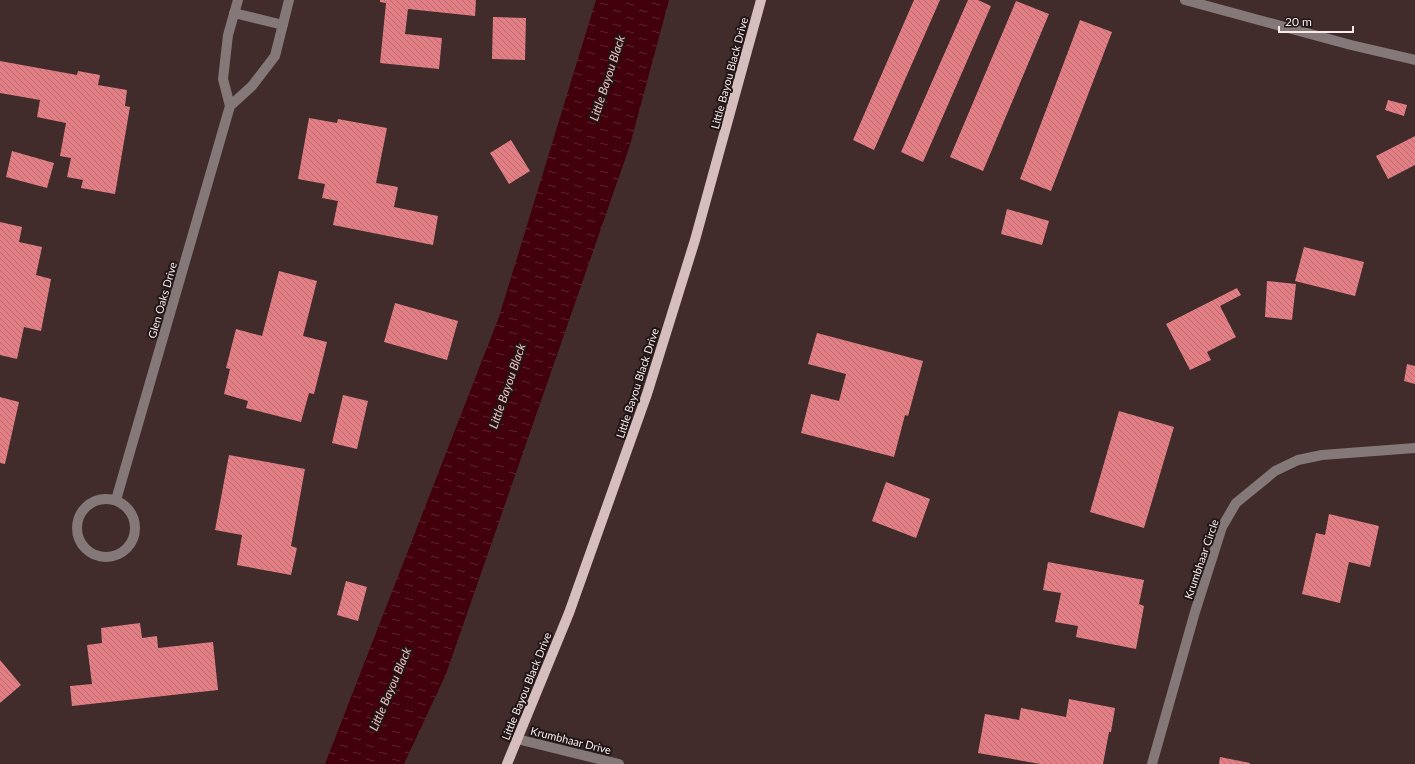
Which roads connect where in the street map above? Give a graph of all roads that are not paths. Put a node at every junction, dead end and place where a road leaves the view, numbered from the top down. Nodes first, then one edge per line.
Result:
1 (238, 0) edge
2 (289, 0) edge
3 (761, 0) edge
4 (1184, 0) edge
5 (234, 13) junction
6 (283, 25) junction
7 (1415, 60) edge
8 (230, 106) junction
9 (1415, 448) edge
10 (116, 500) junction
11 (517, 739) junction
12 (507, 764) edge
13 (619, 764) edge
14 (1152, 764) edge

1 - 5 street
2 - 6 street
3 - 11 main road, Little Bayou Black Drive
4 - 7 street
5 - 6 street
5 - 8 street
6 - 8 street
8 - 10 street, Glen Oaks Drive
9 - 14 street, Krumbhaar Circle
10 - 10 street
11 - 12 main road, Little Bayou Black Drive
11 - 13 street, Krumbhaar Drive

